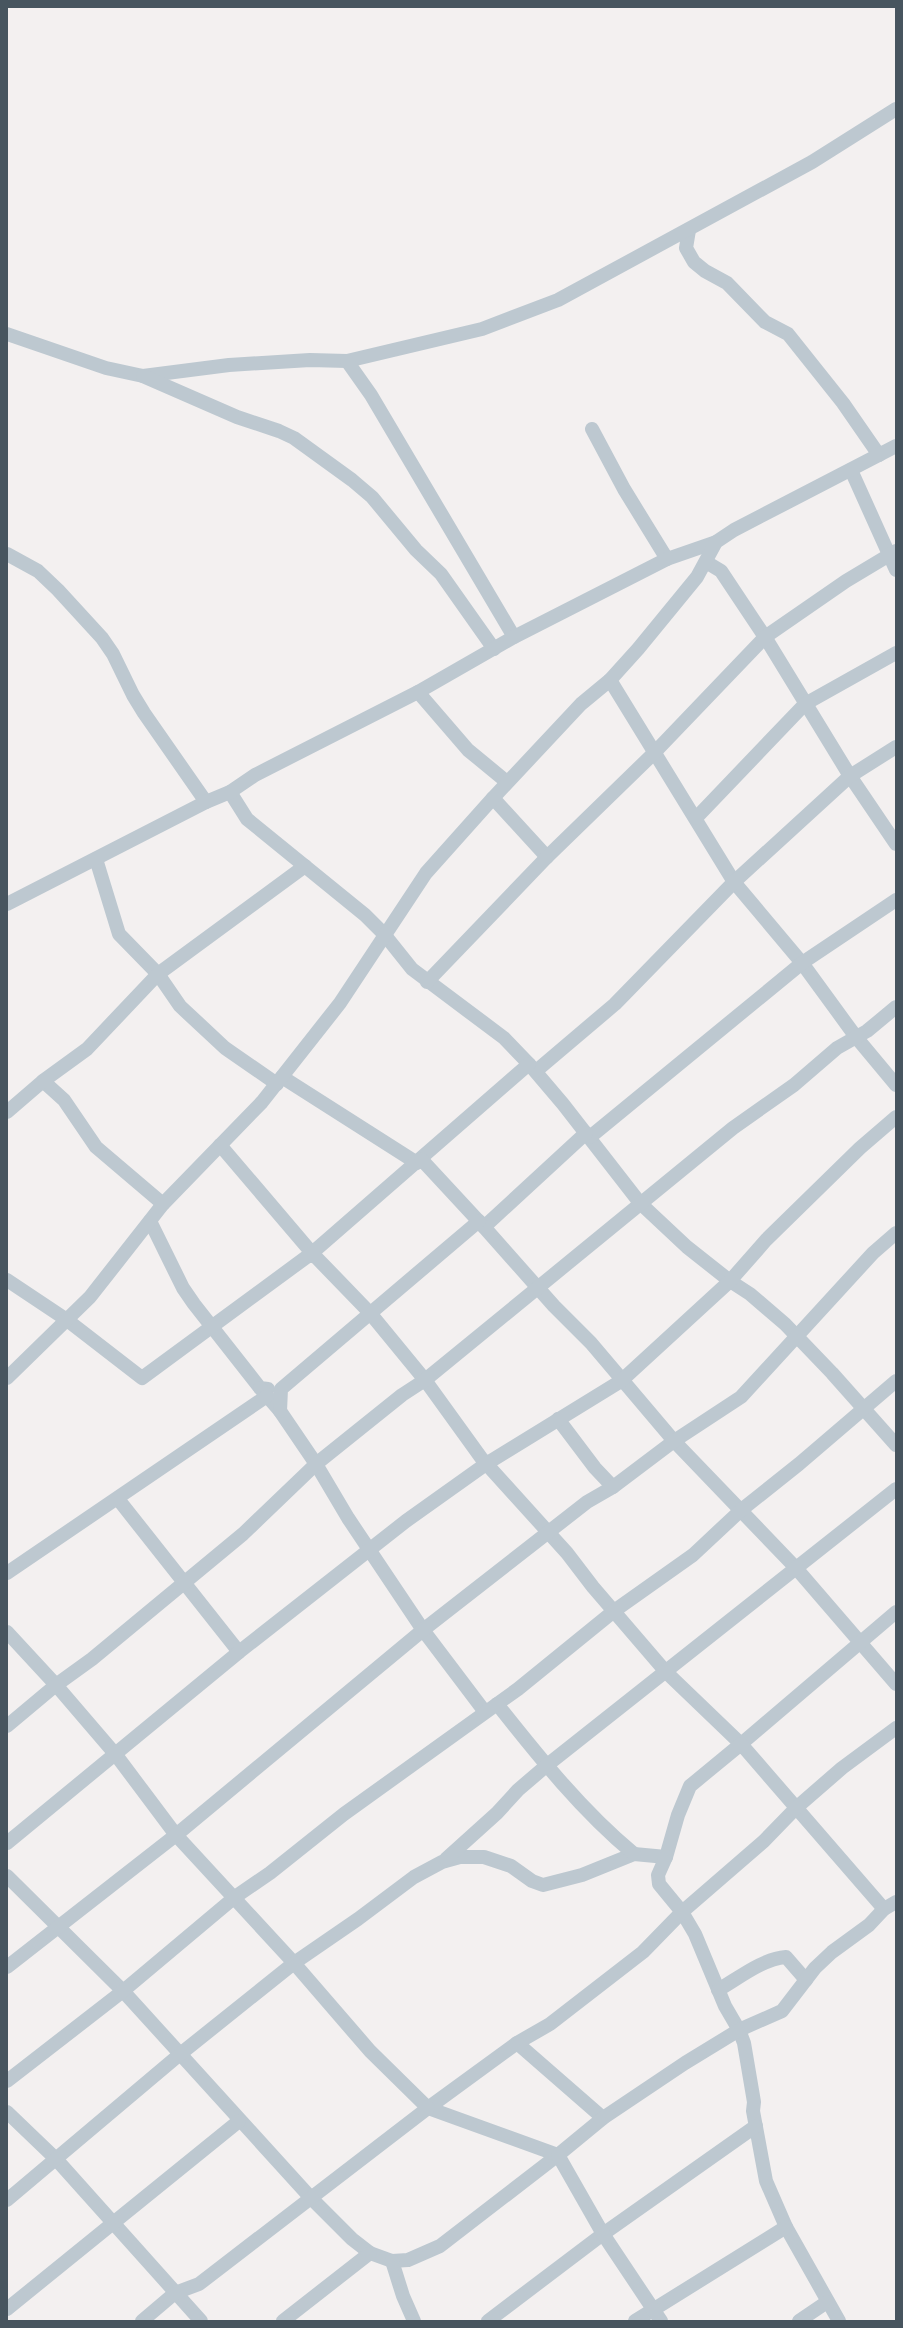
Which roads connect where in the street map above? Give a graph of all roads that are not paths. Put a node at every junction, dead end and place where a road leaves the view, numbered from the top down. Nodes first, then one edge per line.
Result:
1 (896, 109) edge
2 (689, 230) junction
3 (7, 334) edge
4 (347, 360) junction
5 (143, 376) junction
6 (592, 429) dead end
7 (896, 446) edge
8 (879, 455) junction
9 (851, 470) junction
10 (716, 542) junction
11 (892, 553) edge
12 (7, 554) edge
13 (667, 559) junction
14 (706, 562) junction
15 (896, 570) edge
16 (514, 637) junction
17 (765, 637) junction
18 (494, 649) junction
19 (896, 653) edge
20 (610, 680) junction
21 (418, 692) junction
22 (805, 704) junction
23 (896, 747) edge
24 (654, 753) junction
25 (850, 776) junction
26 (507, 782) junction
27 (230, 792) junction
28 (493, 798) junction
29 (206, 802) junction
30 (696, 818) junction
31 (896, 844) edge
32 (547, 857) junction
33 (96, 859) junction
34 (305, 866) junction
35 (734, 882) junction
36 (896, 900) edge
37 (7, 904) edge
38 (384, 934) junction
39 (802, 963) junction
40 (158, 974) junction
41 (428, 982) junction
42 (896, 1007) edge
43 (856, 1037) junction
44 (532, 1068) junction
45 (43, 1081) junction
46 (279, 1081) junction
47 (896, 1085) edge
48 (7, 1112) edge
49 (896, 1117) edge
50 (588, 1135) junction
51 (220, 1145) junction
52 (419, 1161) junction
53 (640, 1203) junction
54 (163, 1204) junction
55 (150, 1221) junction
56 (481, 1224) junction
57 (896, 1232) edge
58 (312, 1253) junction
59 (7, 1280) edge
60 (730, 1281) junction
61 (538, 1288) junction
62 (370, 1313) junction
63 (67, 1320) junction
64 (213, 1327) junction
65 (796, 1335) junction
66 (7, 1378) edge
67 (425, 1380) junction
68 (622, 1381) junction
69 (896, 1381) edge
70 (280, 1389) junction
71 (264, 1392) junction
72 (864, 1409) junction
73 (280, 1411) junction
74 (558, 1419) junction
75 (674, 1441) junction
76 (896, 1445) edge
77 (316, 1464) junction
78 (486, 1464) junction
79 (613, 1487) junction
80 (896, 1489) edge
81 (118, 1499) junction
82 (740, 1511) junction
83 (548, 1533) junction
84 (370, 1549) junction
85 (796, 1568) junction
86 (7, 1573) edge
87 (183, 1583) junction
88 (614, 1611) junction
89 (896, 1612) edge
90 (423, 1630) junction
91 (7, 1632) edge
92 (861, 1643) junction
93 (239, 1652) junction
94 (666, 1672) junction
95 (896, 1684) edge
96 (56, 1685) junction
97 (491, 1708) junction
98 (7, 1726) edge
99 (896, 1728) edge
100 (741, 1744) junction
101 (116, 1755) junction
102 (546, 1766) junction
103 (796, 1808) junction
104 (607, 1832) junction
105 (176, 1835) junction
106 (7, 1843) edge
107 (634, 1854) junction
108 (666, 1856) junction
109 (616, 1861) junction
110 (442, 1862) junction
111 (7, 1876) edge
112 (235, 1898) junction
113 (890, 1905) edge
114 (682, 1912) junction
115 (57, 1927) junction
116 (294, 1963) junction
117 (7, 1967) edge
118 (806, 1980) junction
119 (718, 1990) junction
120 (123, 1991) junction
121 (739, 2030) junction
122 (517, 2043) junction
123 (179, 2055) junction
124 (7, 2082) edge
125 (428, 2108) junction
126 (7, 2112) edge
127 (603, 2118) junction
128 (239, 2120) junction
129 (756, 2126) junction
130 (558, 2155) junction
131 (56, 2159) junction
132 (311, 2198) junction
133 (7, 2200) edge
134 (113, 2223) junction
135 (786, 2227) junction
136 (603, 2234) junction
137 (370, 2253) junction
138 (392, 2261) junction
139 (199, 2284) junction
140 (175, 2293) junction
141 (826, 2302) junction
142 (7, 2308) edge
143 (653, 2308) junction
144 (191, 2311) junction
145 (142, 2321) edge
146 (201, 2321) edge
147 (283, 2321) edge
148 (414, 2321) edge
149 (488, 2321) edge
150 (635, 2321) edge
151 (661, 2321) edge
152 (799, 2321) edge
153 (839, 2321) edge

1 - 2 street
2 - 4 street
2 - 8 street
3 - 5 street
4 - 5 street
4 - 16 street
5 - 18 street
6 - 13 street
7 - 8 street
8 - 9 street
9 - 10 street
9 - 11 street
10 - 13 street
10 - 14 street
11 - 15 street
11 - 17 street
12 - 29 street
13 - 16 street
14 - 17 street
14 - 20 street
16 - 18 street
17 - 22 street
17 - 24 street
18 - 21 street
19 - 22 street
20 - 24 street
20 - 26 street
21 - 26 street
21 - 27 street
22 - 25 street
22 - 30 street
23 - 25 street
24 - 30 street
24 - 32 street
25 - 31 street
25 - 35 street
26 - 28 street
27 - 29 street
27 - 34 street
28 - 32 street
28 - 38 street
29 - 33 street
30 - 35 street
32 - 41 street
33 - 37 street
33 - 40 street
34 - 38 street
34 - 40 street
35 - 39 street
35 - 44 street
36 - 39 street
38 - 41 street
38 - 46 street
39 - 43 street
39 - 50 street
40 - 45 street
40 - 46 street
41 - 44 street
42 - 43 street
43 - 47 street
43 - 53 street
44 - 50 street
44 - 52 street
45 - 48 street
45 - 54 street
46 - 51 street
46 - 52 street
49 - 60 street
50 - 53 street
50 - 56 street
51 - 54 street
51 - 58 street
52 - 56 street
52 - 58 street
53 - 60 street
53 - 61 street
54 - 55 street
55 - 63 street
55 - 64 street
56 - 61 street
56 - 62 street
57 - 65 street
58 - 62 street
58 - 64 street
59 - 63 street
60 - 65 street
60 - 68 street
61 - 67 street
61 - 68 street
62 - 67 street
62 - 70 street
63 - 64 street
63 - 66 street
64 - 71 street
65 - 72 street
65 - 75 street
67 - 77 street
67 - 78 street
68 - 74 street
68 - 75 street
69 - 72 street
70 - 71 street
70 - 73 street
71 - 73 street
71 - 81 street
72 - 76 street
72 - 82 street
73 - 77 street
74 - 78 street
74 - 79 street
75 - 79 street
75 - 82 street
77 - 84 street
77 - 87 street
78 - 83 street
78 - 84 street
79 - 83 street
80 - 85 street
81 - 86 street
81 - 87 street
82 - 85 street
82 - 88 street
83 - 88 street
83 - 90 street
84 - 90 street
84 - 93 street
85 - 92 street
85 - 94 street
87 - 93 street
87 - 96 street
88 - 94 street
88 - 97 street
89 - 92 street
90 - 97 street
90 - 105 street
91 - 96 street
92 - 95 street
92 - 100 street
93 - 101 street
94 - 100 street
94 - 102 street
96 - 98 street
96 - 101 street
97 - 102 street
97 - 112 street
99 - 103 street
100 - 103 street
100 - 108 street
101 - 105 street
101 - 106 street
102 - 104 street
102 - 110 street
103 - 113 street
103 - 114 street
104 - 107 street
104 - 109 street
105 - 112 street
105 - 115 street
107 - 108 street
107 - 109 street
108 - 114 street
109 - 110 street
110 - 116 street
111 - 115 street
112 - 116 street
112 - 120 street
113 - 118 street
114 - 119 street
114 - 122 street
115 - 117 street
115 - 120 street
116 - 123 street
116 - 125 street
118 - 119 street
118 - 121 street
119 - 121 street
120 - 123 street
120 - 124 street
121 - 127 street
121 - 129 street
122 - 125 street
122 - 127 street
123 - 128 street
123 - 131 street
125 - 130 street
125 - 132 street
126 - 131 street
127 - 130 street
128 - 132 street
128 - 134 street
129 - 135 street
129 - 136 street
130 - 136 street
130 - 138 street
131 - 133 street
131 - 134 street
132 - 137 street
132 - 139 street
134 - 140 street
134 - 142 street
135 - 141 street
135 - 143 street
136 - 143 street
136 - 149 street
137 - 138 street
137 - 147 street
138 - 148 street
139 - 140 street
139 - 144 street
140 - 144 street
140 - 145 street
141 - 152 street
141 - 153 street
143 - 150 street
143 - 151 street
144 - 146 street

